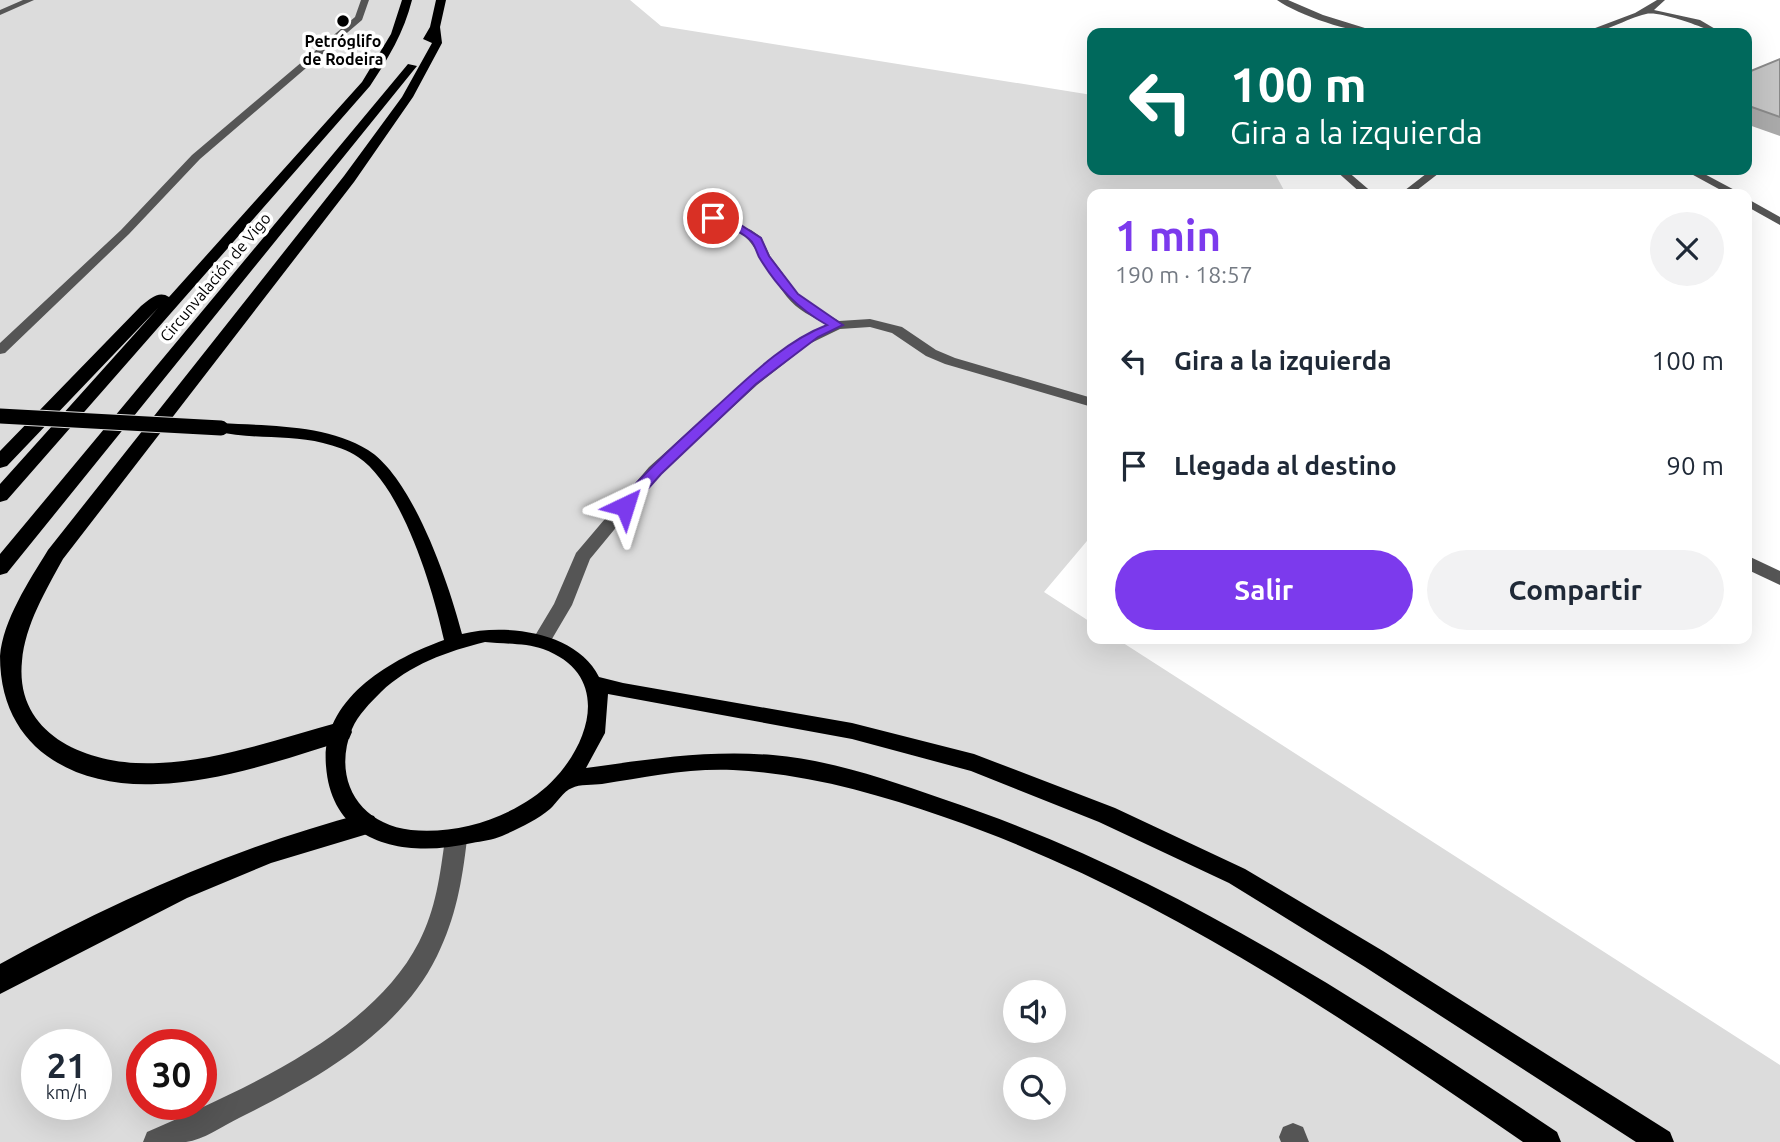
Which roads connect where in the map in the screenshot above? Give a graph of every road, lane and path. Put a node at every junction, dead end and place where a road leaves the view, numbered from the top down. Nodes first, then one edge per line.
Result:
1 (30, 0) edge
2 (365, 0) edge
3 (407, 0) edge
4 (440, 0) edge
5 (1281, 0) edge
6 (1661, 0) edge
7 (1650, 11) junction
8 (0, 13) edge
9 (435, 27) junction
10 (1359, 28) edge
11 (1599, 28) edge
12 (1709, 28) edge
13 (1346, 175) edge
14 (1431, 175) edge
15 (1699, 175) edge
16 (1362, 189) edge
17 (1412, 189) edge
18 (1726, 189) edge
19 (1752, 205) edge
20 (690, 215) dead end
21 (1780, 222) edge
22 (198, 273) junction
23 (837, 325) junction
24 (0, 350) edge
25 (1087, 402) edge
26 (0, 416) edge
27 (0, 462) edge
28 (0, 496) edge
29 (1752, 564) edge
30 (0, 568) edge
31 (1780, 579) edge
32 (542, 639) junction
33 (454, 641) junction
34 (595, 683) junction
35 (340, 732) junction
36 (569, 779) junction
37 (365, 824) junction
38 (456, 839) junction
39 (0, 980) edge
40 (157, 1142) edge
41 (1547, 1142) edge
42 (1660, 1142) edge

1 - 8 street
2 - 24 street
3 - 22 highway, Circunvalación de Vigo
4 - 9 highway, Circunvalación de Vigo
5 - 10 street
6 - 7 street
7 - 11 street
7 - 12 street
9 - 30 highway, Circunvalación de Vigo
9 - 35 highway
13 - 16 street
14 - 17 street
15 - 18 street
19 - 21 street
20 - 23 street
22 - 27 highway
22 - 28 highway, Circunvalación de Vigo
23 - 25 street
23 - 32 street
26 - 33 main road, bridge
29 - 31 street
32 - 33 main road
32 - 34 main road
33 - 35 main road
34 - 36 main road
34 - 42 main road
35 - 37 main road
36 - 38 main road
36 - 41 main road
37 - 38 main road
37 - 39 highway
38 - 40 street

